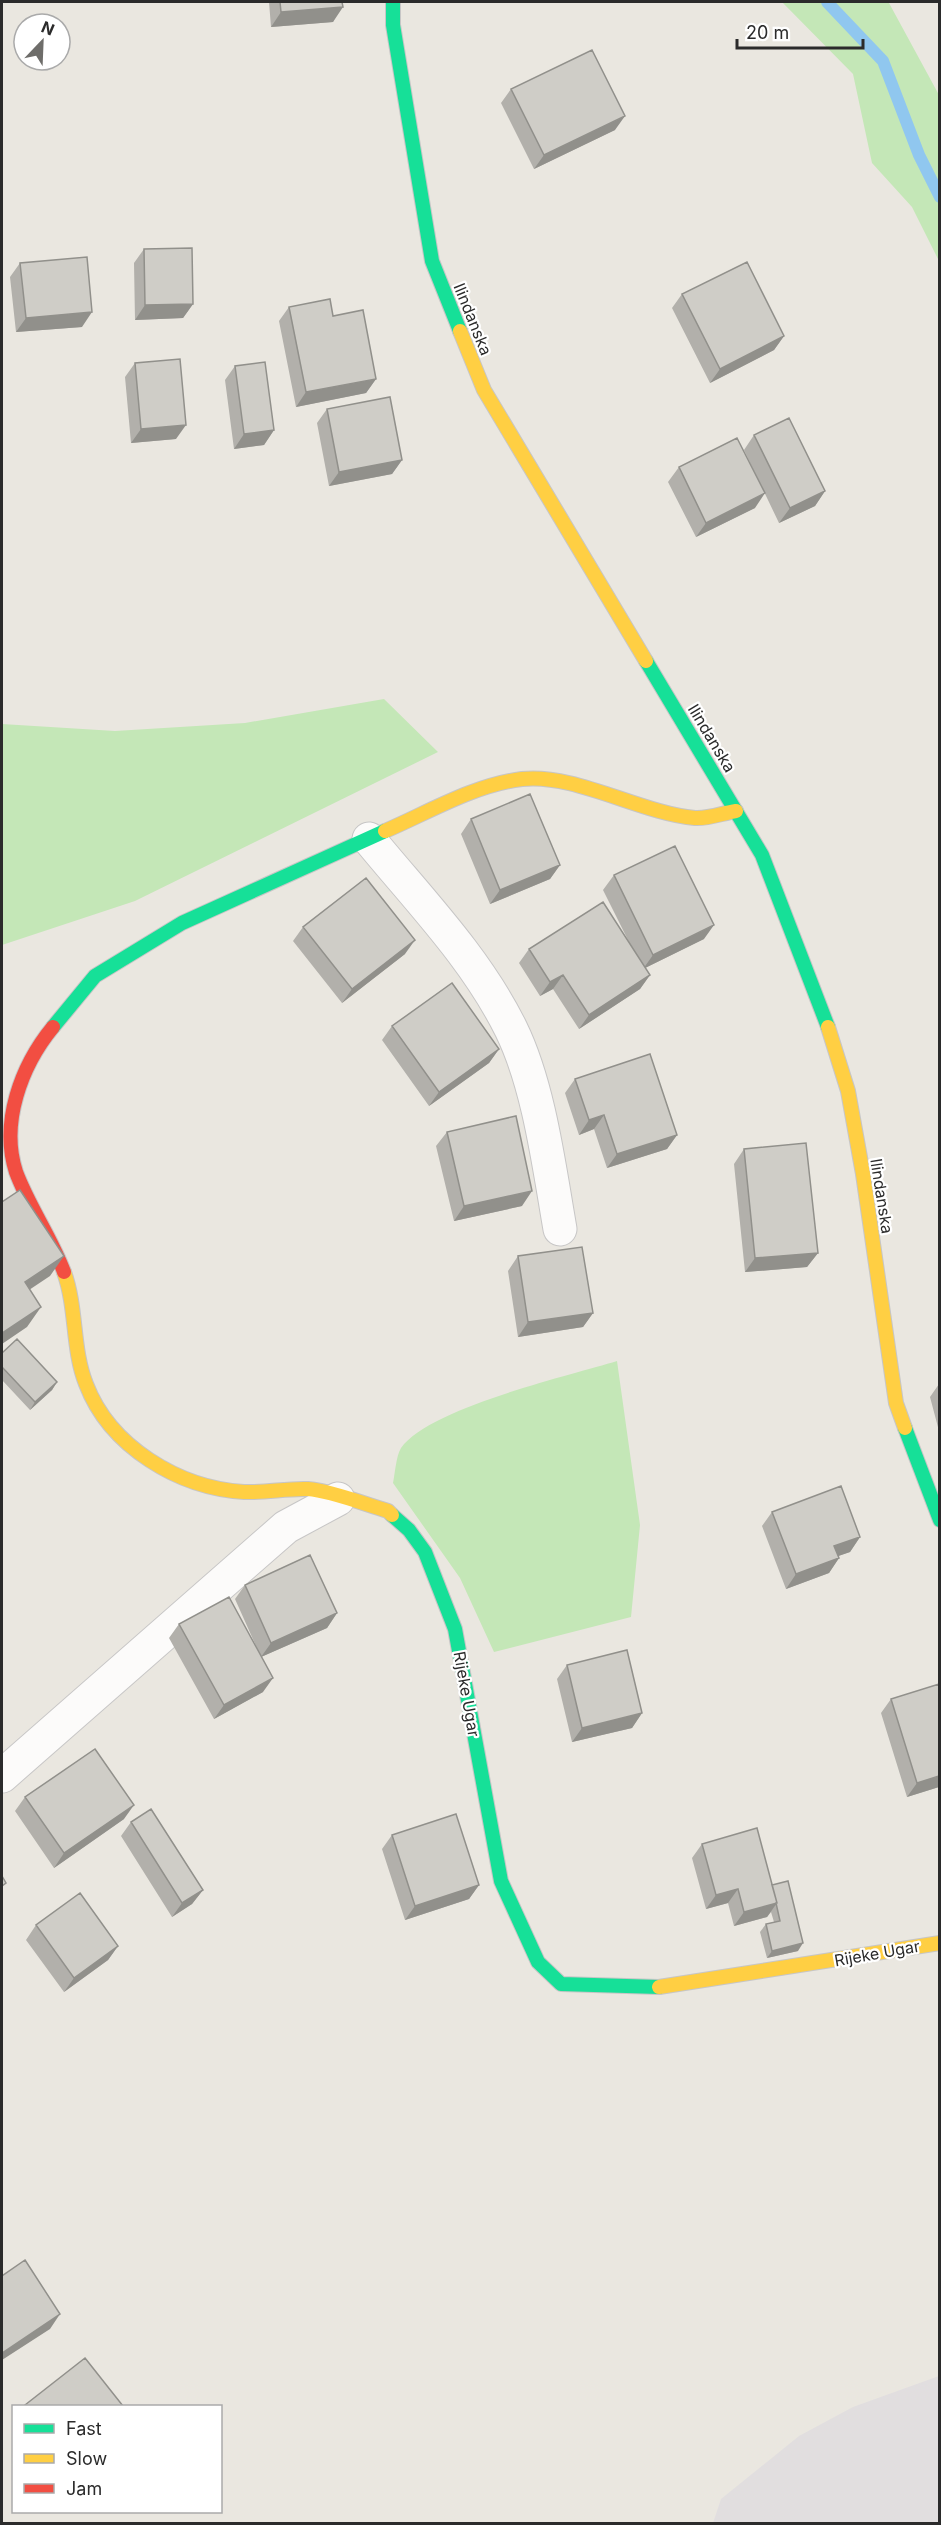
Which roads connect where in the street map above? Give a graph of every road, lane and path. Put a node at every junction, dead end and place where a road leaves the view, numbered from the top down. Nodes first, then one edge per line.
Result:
1 (393, 2) edge
2 (736, 811) junction
3 (369, 839) junction
4 (560, 1228) dead end
5 (338, 1499) junction
6 (939, 1520) edge
7 (2, 1776) edge
8 (939, 1943) edge

1 - 2 street, Ilindanska
2 - 3 street, Rijeke Ugar
2 - 6 street, Ilindanska
3 - 4 street
3 - 5 street, Rijeke Ugar
5 - 7 street
5 - 8 street, Rijeke Ugar

